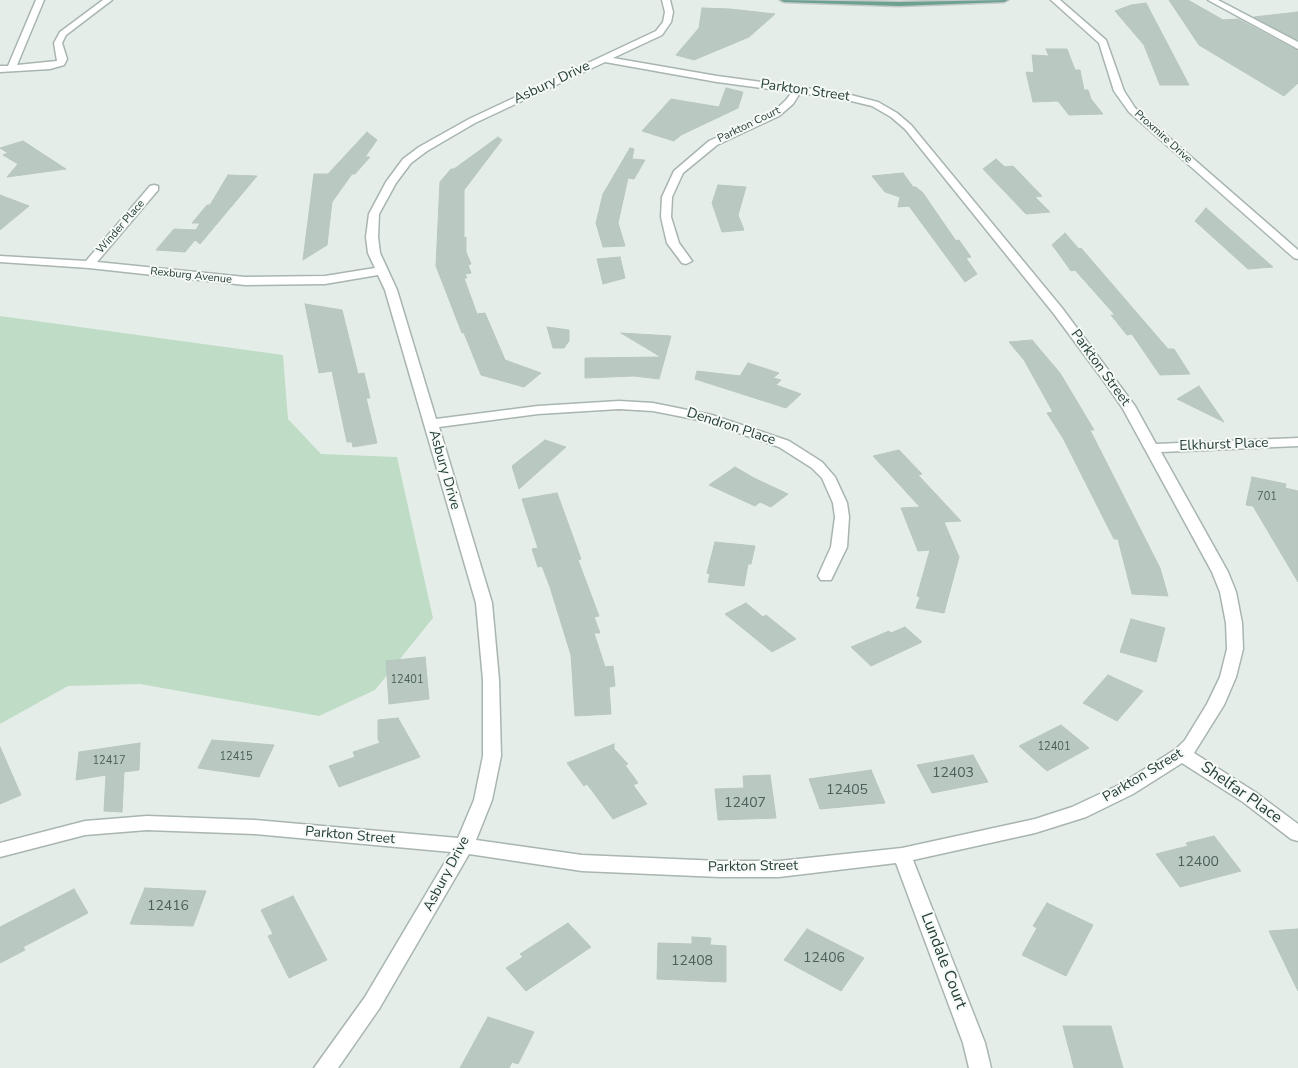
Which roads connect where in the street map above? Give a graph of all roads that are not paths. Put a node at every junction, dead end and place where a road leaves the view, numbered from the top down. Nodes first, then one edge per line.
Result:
1 (40, 0) edge
2 (108, 0) edge
3 (666, 0) edge
4 (784, 0) edge
5 (1004, 0) edge
6 (1055, 0) edge
7 (1212, 0) edge
8 (1298, 46) edge
9 (604, 59) junction
10 (10, 69) junction
11 (0, 70) edge
12 (798, 89) junction
13 (154, 188) dead end
14 (1298, 256) edge
15 (0, 259) edge
16 (686, 261) dead end
17 (88, 265) junction
18 (381, 271) junction
19 (430, 424) junction
20 (1298, 442) edge
21 (1150, 448) junction
22 (826, 576) dead end
23 (1182, 754) junction
24 (1298, 834) edge
25 (464, 846) junction
26 (0, 850) edge
27 (902, 855) junction
28 (325, 1068) edge
29 (980, 1068) edge

1 - 10 street
2 - 10 street
3 - 9 street, Asbury Drive
4 - 5 main road
6 - 14 street, Proxmire Drive
7 - 8 street
9 - 12 street, Parkton Street
9 - 18 street, Asbury Drive
10 - 11 street
12 - 16 street, Parkton Court
12 - 21 street, Parkton Street
13 - 17 street, Winder Place
15 - 17 street, Rexburg Avenue
17 - 18 street, Rexburg Avenue
18 - 19 street, Asbury Drive
19 - 22 street, Dendron Place
19 - 25 street, Asbury Drive
20 - 21 street, Elkhurst Place
21 - 23 street, Parkton Street
23 - 24 street, Shelfar Place
23 - 27 street, Parkton Street
25 - 26 street, Parkton Street
25 - 27 street, Parkton Street
25 - 28 street, Asbury Drive
27 - 29 street, Lundale Court

